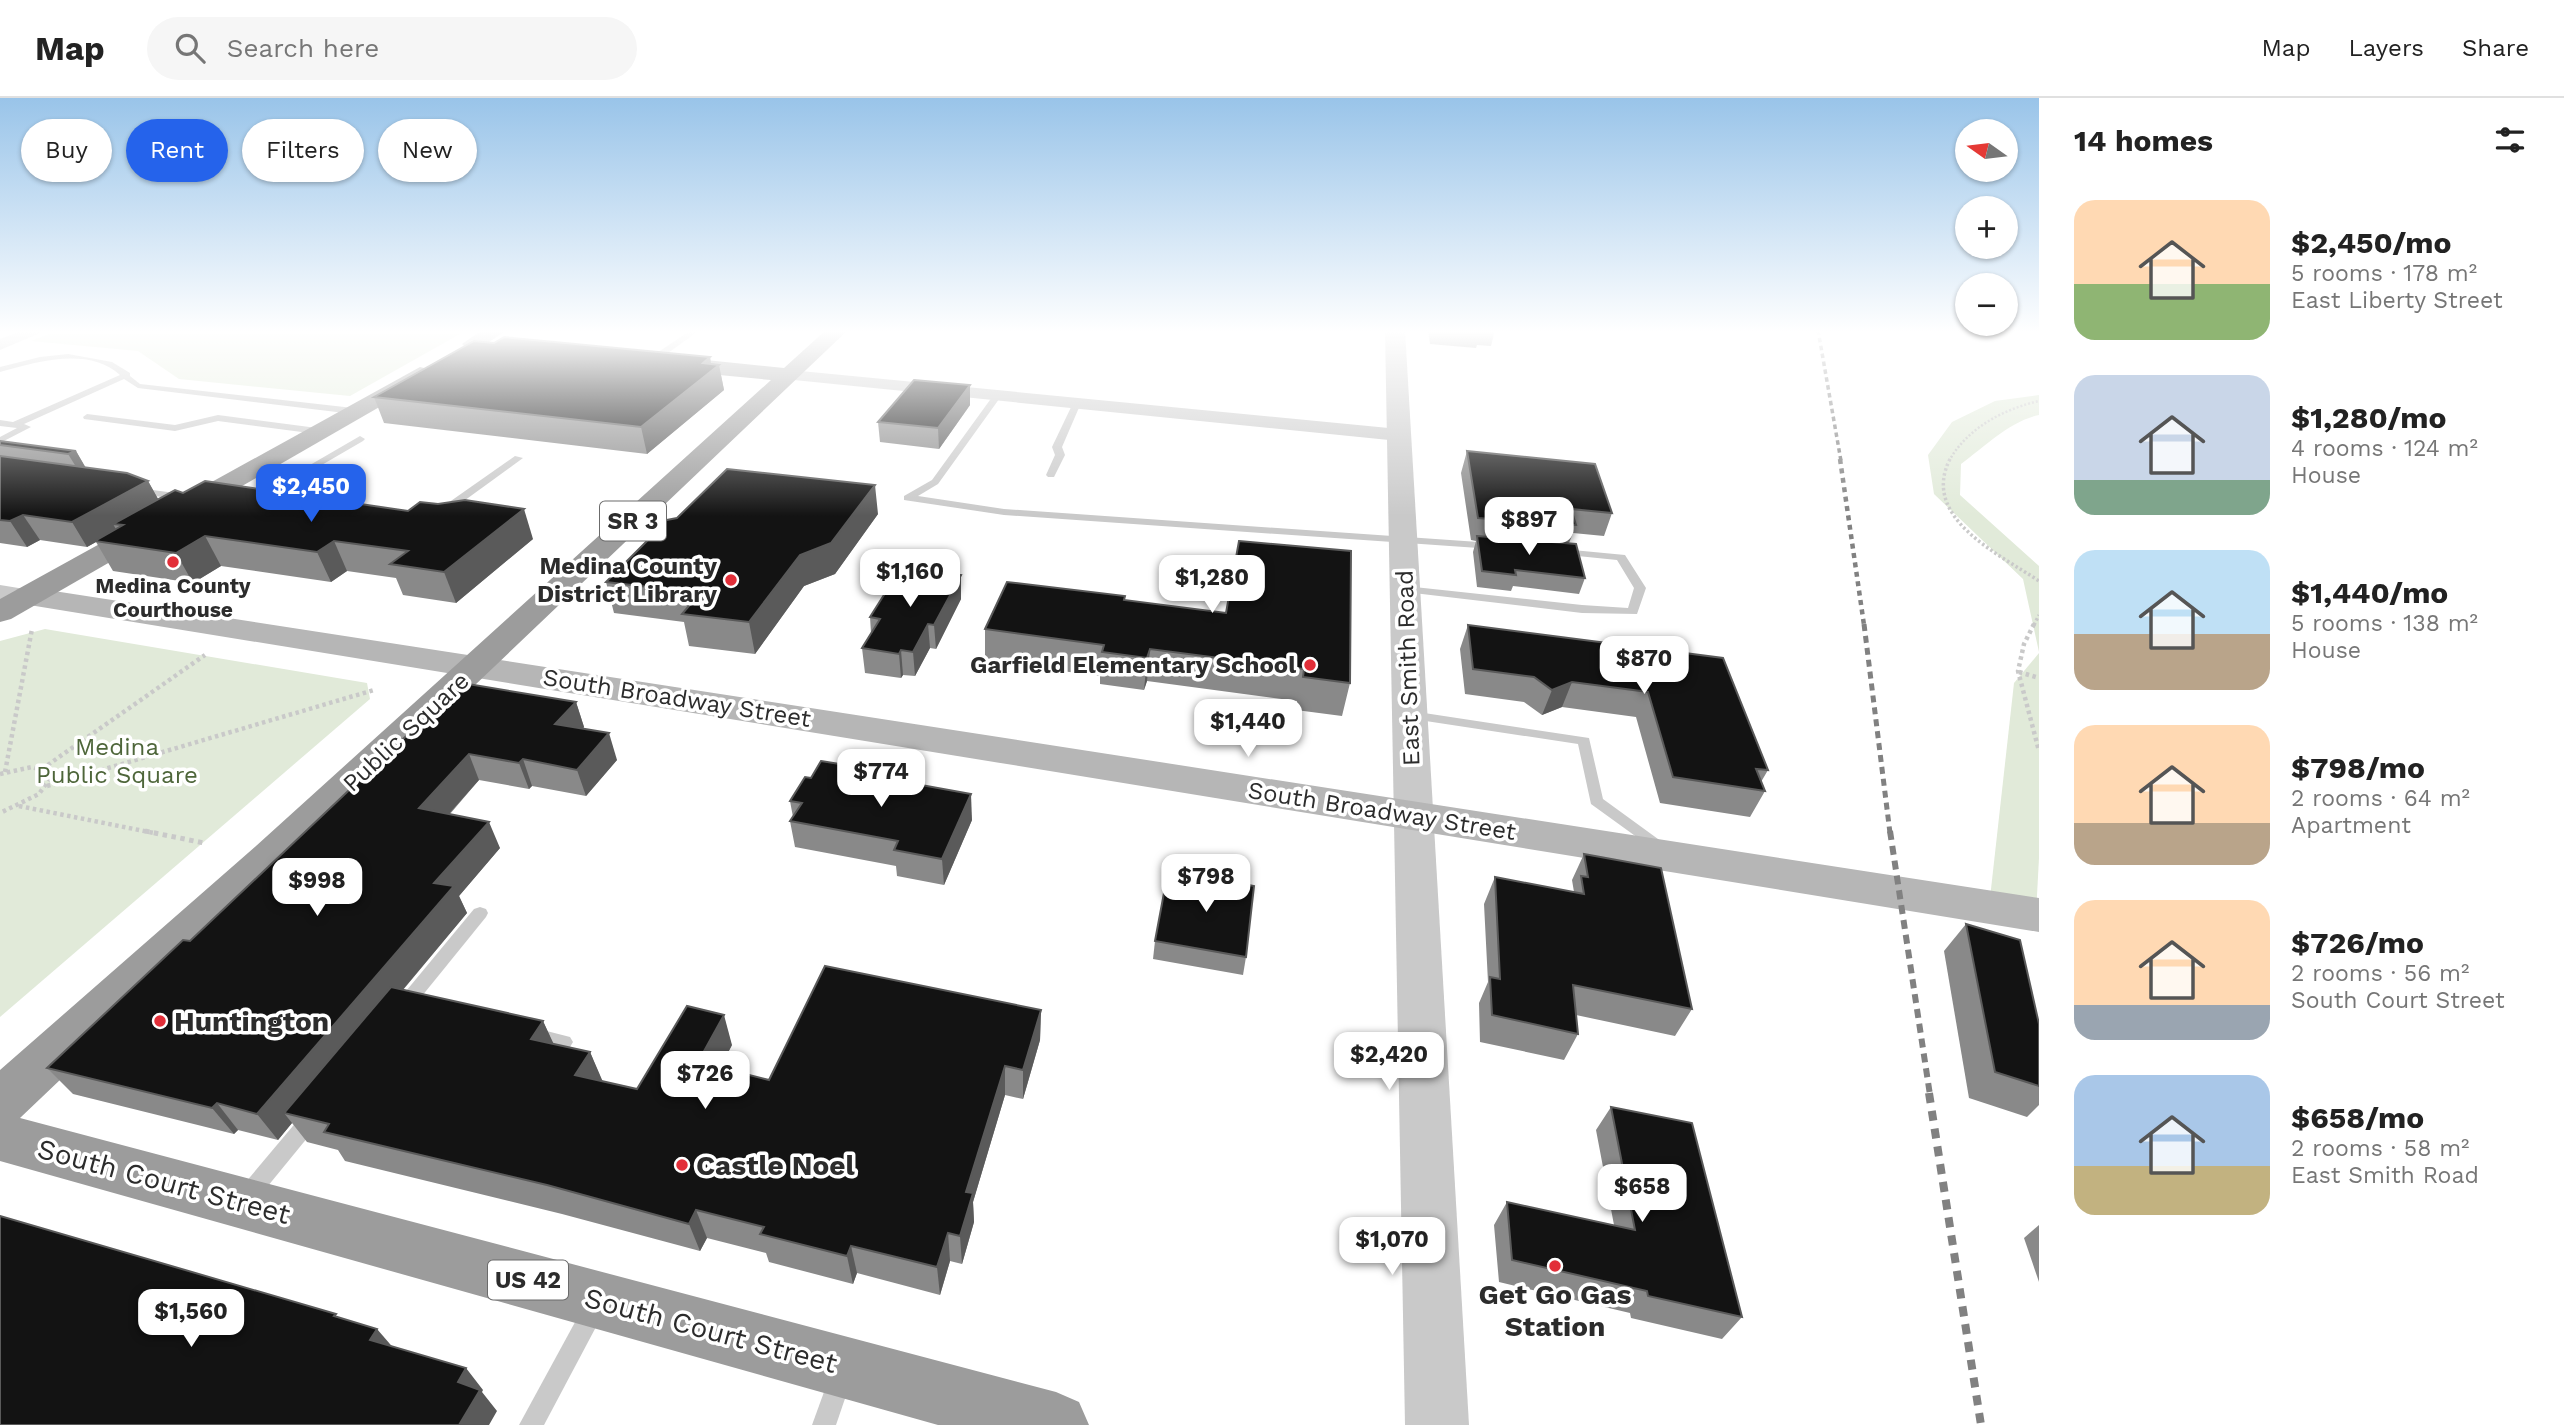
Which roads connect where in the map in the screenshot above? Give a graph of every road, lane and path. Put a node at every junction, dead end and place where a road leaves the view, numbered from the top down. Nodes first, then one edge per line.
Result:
1 (89, 392) edge
2 (189, 392) edge
3 (387, 392) edge
4 (772, 392) edge
5 (966, 392) edge
6 (1397, 392) edge
7 (998, 395) junction
8 (2039, 401) edge
9 (1077, 403) junction
10 (353, 411) junction
11 (87, 417) dead end
12 (0, 423) edge
13 (14, 425) junction
14 (317, 431) junction
15 (1399, 435) junction
16 (360, 439) dead end
17 (0, 440) edge
18 (518, 458) dead end
19 (1051, 475) dead end
20 (131, 490) edge
21 (197, 499) junction
22 (282, 501) edge
23 (431, 519) edge
24 (1404, 539) junction
25 (1500, 547) edge
26 (1554, 551) edge
27 (2039, 582) edge
28 (1405, 589) junction
29 (9, 600) edge
30 (2039, 615) edge
31 (32, 629) dead end
32 (205, 654) dead end
33 (476, 666) junction
34 (2018, 671) junction
35 (2039, 678) edge
36 (374, 691) dead end
37 (1410, 715) junction
38 (2039, 751) edge
39 (42, 769) junction
40 (3, 773) edge
41 (47, 786) junction
42 (19, 806) junction
43 (0, 813) edge
44 (1414, 816) junction
45 (204, 843) dead end
46 (1676, 858) junction
47 (480, 913) dead end
48 (2039, 915) edge
49 (405, 1011) edge
50 (511, 1030) edge
51 (564, 1042) dead end
52 (0, 1103) edge
53 (319, 1109) edge
54 (0, 1137) edge
55 (242, 1202) junction
56 (600, 1299) junction
57 (844, 1367) junction
58 (1044, 1423) edge
59 (531, 1425) edge
60 (824, 1425) edge
61 (1437, 1425) edge

1 - 13 lane
2 - 10 lane
3 - 10 highway
4 - 33 highway, SR 3
5 - 7 street
6 - 15 street, East Smith Road
7 - 9 street
7 - 24 lane
8 - 27 path
9 - 15 street
9 - 19 lane
10 - 14 highway
11 - 14 lane
12 - 13 lane
13 - 17 lane
14 - 21 highway
15 - 24 street, East Smith Road
16 - 22 lane
18 - 23 lane
20 - 21 lane
21 - 29 highway
24 - 25 lane
24 - 28 street, East Smith Road
26 - 28 lane
28 - 37 street, East Smith Road
29 - 33 main road, Public Square
30 - 34 path
31 - 40 path
32 - 39 path
33 - 44 main road, South Broadway Street
33 - 52 highway, Public Square / SR 3
34 - 35 path
34 - 38 path
36 - 41 path
37 - 44 street, East Smith Road
37 - 46 lane
39 - 40 path
39 - 41 path
41 - 42 path
42 - 43 path
42 - 45 path
44 - 46 main road, South Broadway Street
44 - 61 street, East Smith Road
46 - 48 main road, South Broadway Street
47 - 49 lane
50 - 51 lane
53 - 55 lane
54 - 55 highway, South Court Street / US 42
55 - 56 highway, South Court Street / US 42
56 - 57 highway, South Court Street / US 42
56 - 59 lane
57 - 58 highway, South Court Street / US 42
57 - 60 lane

